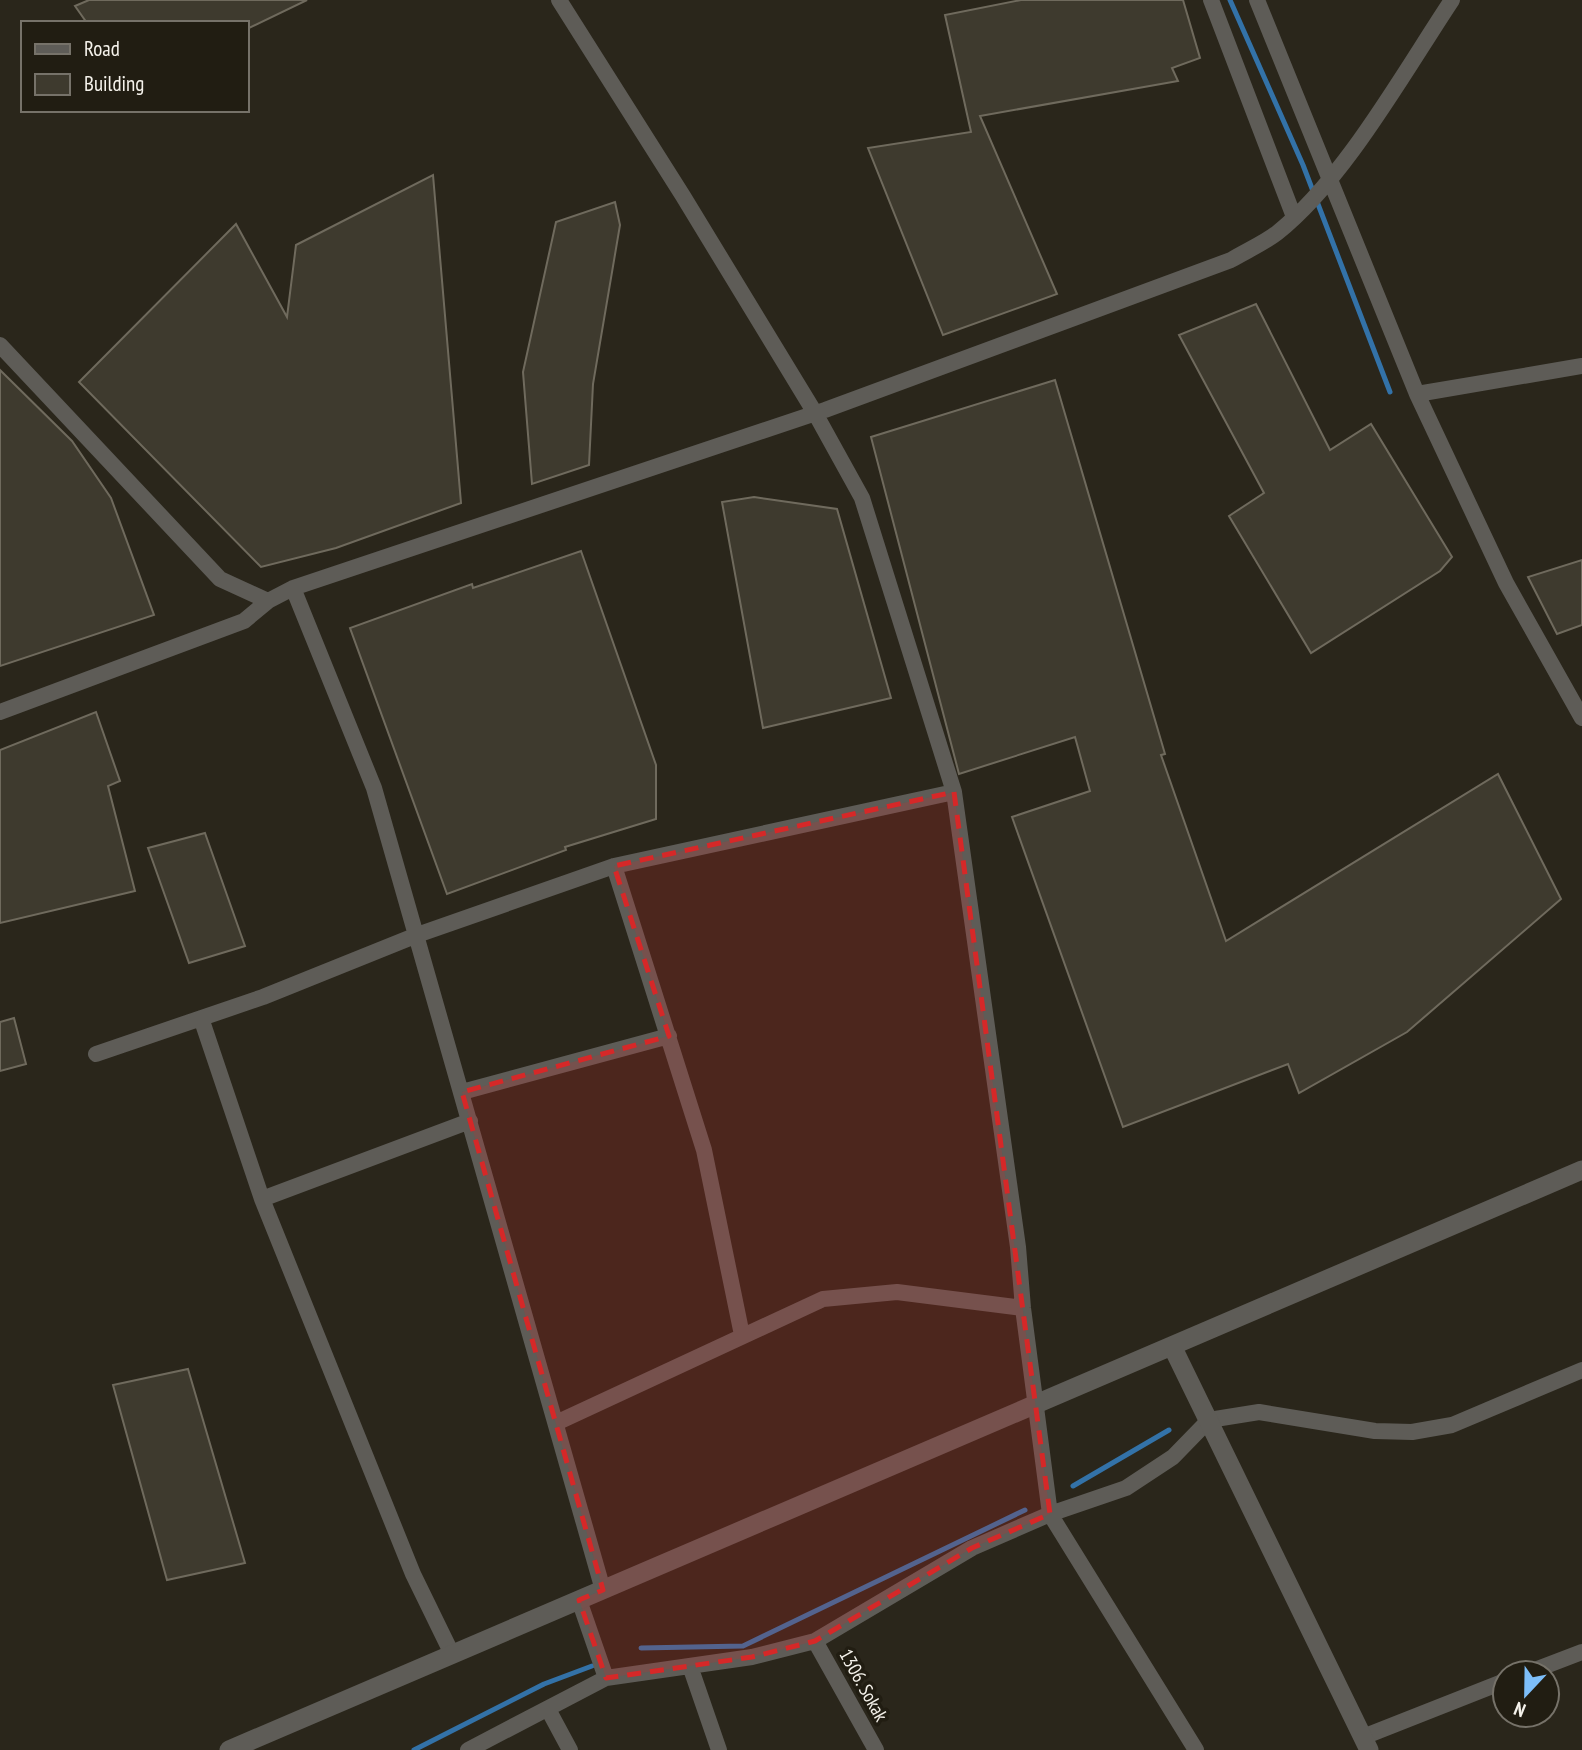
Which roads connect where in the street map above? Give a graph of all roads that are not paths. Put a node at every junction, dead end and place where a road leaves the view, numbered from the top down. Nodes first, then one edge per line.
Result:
1 (559, 0) edge
2 (1211, 0) edge
3 (1257, 0) edge
4 (1452, 0) edge
5 (1330, 177) junction
6 (1294, 217) junction
7 (0, 345) edge
8 (1582, 366) edge
9 (1417, 394) junction
10 (815, 413) junction
11 (293, 588) junction
12 (268, 601) junction
13 (0, 712) edge
14 (1582, 718) edge
15 (954, 792) junction
16 (614, 866) junction
17 (417, 935) junction
18 (201, 1018) junction
19 (669, 1036) junction
20 (96, 1054) dead end
21 (462, 1093) junction
22 (470, 1121) junction
23 (1582, 1170) edge
24 (262, 1199) junction
25 (1023, 1308) junction
26 (742, 1335) junction
27 (1172, 1346) junction
28 (1582, 1370) edge
29 (1035, 1405) junction
30 (1209, 1420) junction
31 (556, 1423) junction
32 (1050, 1514) junction
33 (603, 1590) junction
34 (579, 1600) junction
35 (815, 1641) junction
36 (1582, 1652) edge
37 (452, 1654) junction
38 (1561, 1660) edge
39 (690, 1666) junction
40 (606, 1678) junction
41 (1491, 1687) edge
42 (549, 1711) junction
43 (1366, 1744) edge
44 (229, 1750) edge
45 (468, 1750) edge
46 (570, 1750) edge
47 (719, 1750) edge
48 (876, 1750) edge
49 (1196, 1750) edge

1 - 10 street
2 - 6 street
3 - 5 street
4 - 5 street
5 - 6 street
5 - 9 street
6 - 10 street
7 - 12 street
8 - 9 street
9 - 14 street
10 - 11 street
10 - 15 street
11 - 12 street
11 - 17 street
12 - 13 street
15 - 16 street
15 - 25 street
16 - 17 street
16 - 19 street
17 - 18 street
17 - 21 street
18 - 20 street
18 - 24 street
19 - 21 street
19 - 26 street
21 - 22 street
22 - 24 street
22 - 31 street
23 - 27 street
24 - 37 street
25 - 26 street
25 - 29 street
26 - 31 street
27 - 29 street
27 - 30 street
28 - 30 street
29 - 32 street
29 - 33 street
30 - 32 street
30 - 43 street
31 - 33 street
32 - 35 street
32 - 49 street
33 - 34 street
34 - 37 street
34 - 40 street
35 - 39 street
35 - 48 street, 1306. Sokak
36 - 38 street
37 - 44 street
39 - 40 street
39 - 47 street
40 - 42 street
41 - 43 street
42 - 45 street
42 - 46 street

